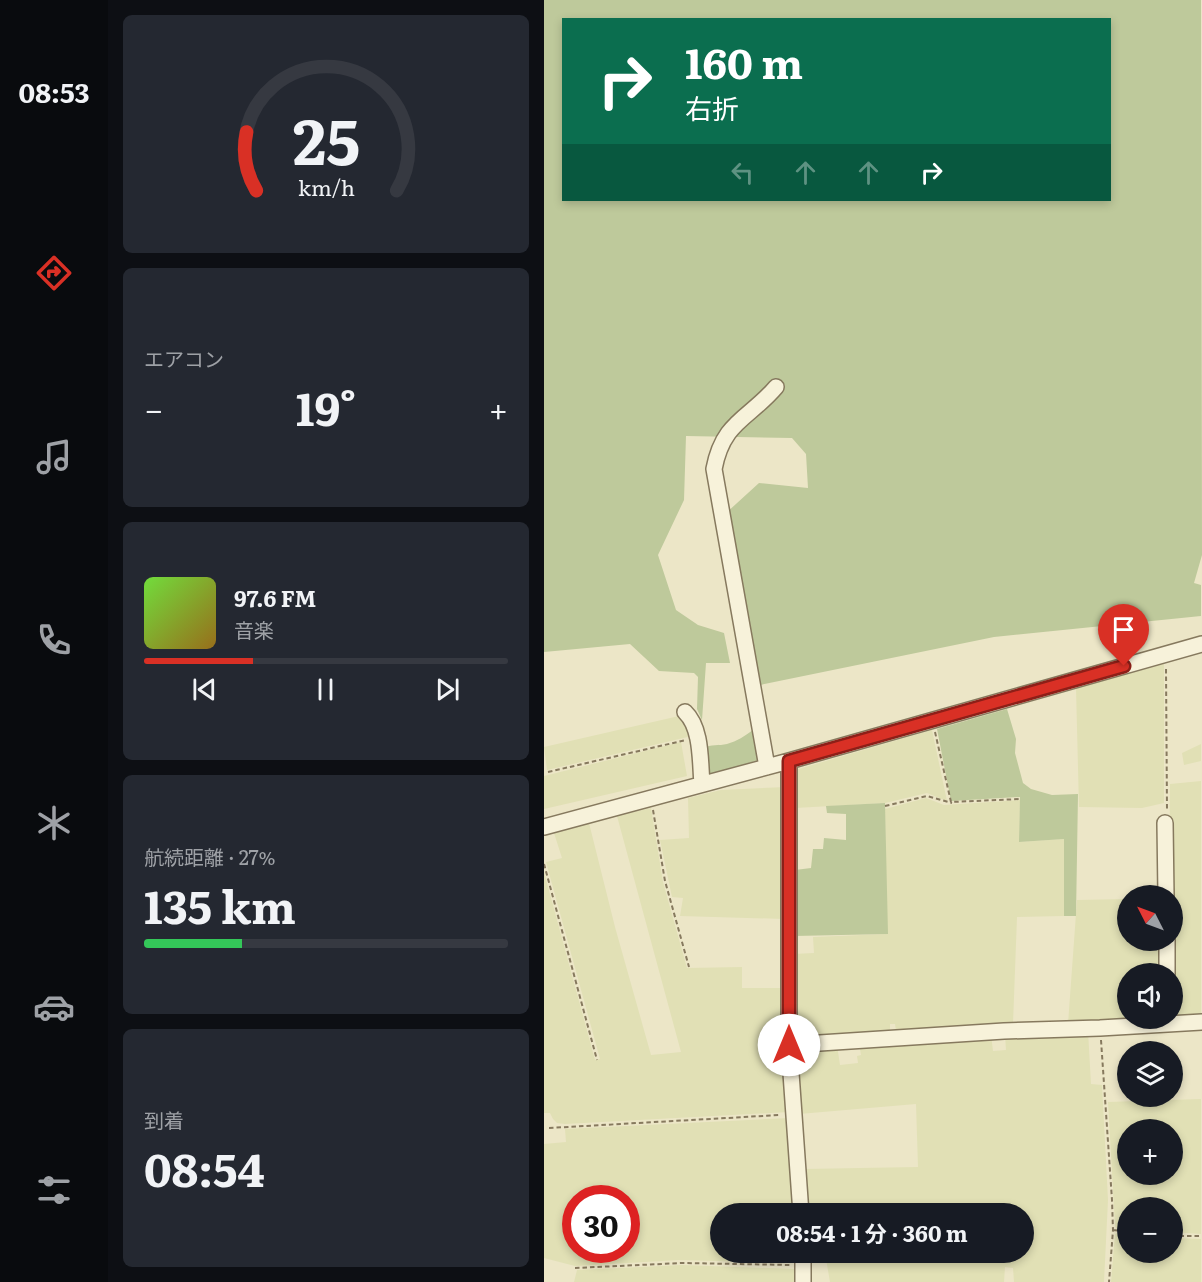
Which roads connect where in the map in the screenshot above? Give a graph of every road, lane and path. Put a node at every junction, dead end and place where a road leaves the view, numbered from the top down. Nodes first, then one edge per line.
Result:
1 (776, 387) dead end
2 (1201, 644) edge
3 (1166, 654) junction
4 (685, 712) dead end
5 (932, 720) junction
6 (697, 737) junction
7 (789, 761) junction
8 (767, 767) junction
9 (548, 772) dead end
10 (702, 784) junction
11 (651, 798) junction
12 (1020, 799) dead end
13 (952, 803) junction
14 (885, 806) dead end
15 (1165, 823) joint
16 (544, 827) edge
17 (544, 864) edge
18 (1166, 885) edge
19 (689, 967) dead end
20 (1183, 1022) edge
21 (1201, 1022) edge
22 (1117, 1026) edge
23 (1100, 1028) junction
24 (789, 1045) junction
25 (597, 1060) dead end
26 (794, 1114) junction
27 (549, 1128) dead end
28 (800, 1203) edge
29 (1112, 1230) junction
30 (1117, 1231) edge
31 (1183, 1236) edge
32 (1201, 1236) edge
33 (710, 1262) edge
34 (803, 1263) edge
35 (575, 1268) dead end
36 (803, 1282) edge
37 (1109, 1282) edge

1 - 8 street
2 - 3 street
3 - 5 street
3 - 15 path
4 - 6 street
5 - 7 street
5 - 13 path
6 - 9 path
6 - 10 street
7 - 8 street
7 - 24 street
8 - 10 street
10 - 11 street
11 - 16 street
11 - 19 path
12 - 13 path
13 - 14 path
15 - 18 street
17 - 25 path
20 - 21 street
22 - 23 street
23 - 24 street
23 - 29 path
24 - 26 street
26 - 27 path
26 - 28 street
29 - 30 path
29 - 37 path
31 - 32 path
33 - 35 path
34 - 36 street

